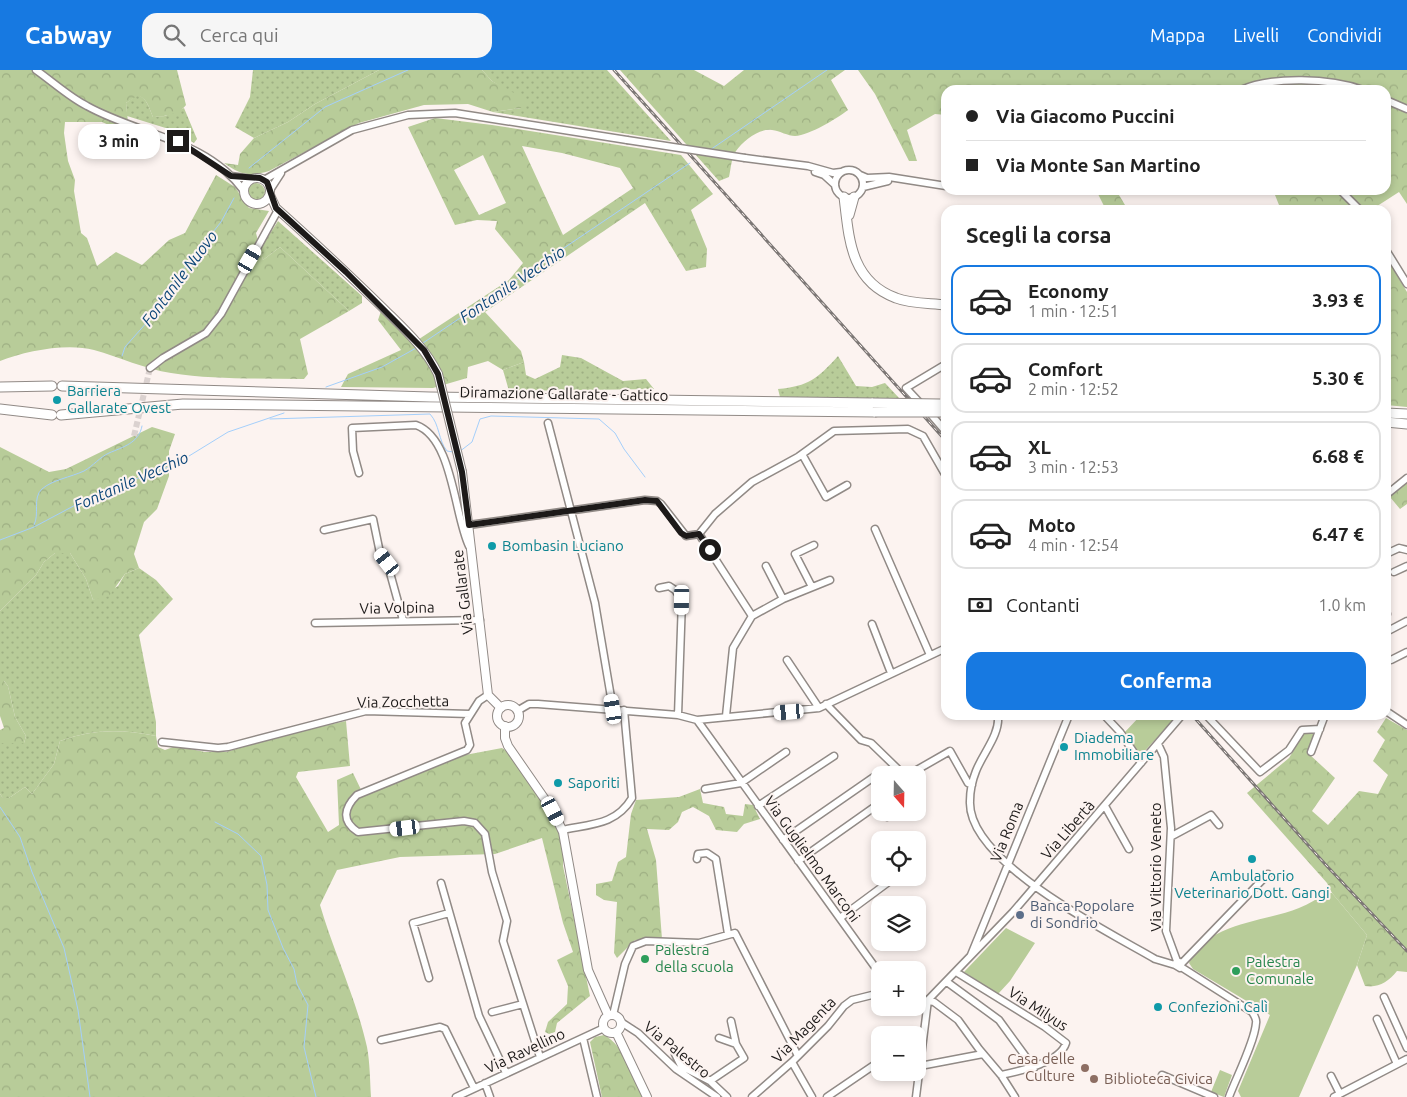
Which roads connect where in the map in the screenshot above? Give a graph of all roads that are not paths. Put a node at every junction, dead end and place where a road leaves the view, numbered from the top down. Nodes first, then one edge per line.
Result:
1 (36, 70) edge
2 (1265, 85) edge
3 (1337, 85) edge
4 (1391, 102) edge
5 (1407, 109) edge
6 (765, 160) junction
7 (284, 170) junction
8 (841, 172) junction
9 (860, 175) junction
10 (231, 176) junction
11 (252, 179) junction
12 (264, 180) junction
13 (835, 185) junction
14 (941, 185) edge
15 (941, 186) edge
16 (863, 188) junction
17 (244, 191) junction
18 (270, 192) junction
19 (1345, 195) edge
20 (849, 197) junction
21 (259, 205) junction
22 (1355, 205) edge
23 (277, 209) junction
24 (1391, 258) edge
25 (1407, 284) edge
26 (941, 304) edge
27 (941, 367) edge
28 (150, 368) tunnel mouth
29 (0, 387) edge
30 (874, 407) junction
31 (941, 408) edge
32 (0, 409) edge
33 (1391, 412) edge
34 (1407, 414) edge
35 (1391, 422) edge
36 (548, 423) dead end
37 (1407, 424) edge
38 (941, 426) edge
39 (802, 454) junction
40 (941, 467) edge
41 (358, 473) dead end
42 (1407, 478) edge
43 (847, 485) dead end
44 (1391, 491) edge
45 (570, 510) junction
46 (469, 525) junction
47 (875, 529) dead end
48 (324, 530) dead end
49 (699, 534) junction
50 (814, 546) dead end
51 (1407, 550) edge
52 (1391, 552) edge
53 (473, 555) junction
54 (766, 566) dead end
55 (1407, 566) edge
56 (1394, 572) dead end
57 (830, 580) dead end
58 (659, 588) dead end
59 (812, 588) junction
60 (783, 599) junction
61 (752, 616) junction
62 (403, 620) junction
63 (480, 620) junction
64 (1407, 621) edge
65 (315, 623) dead end
66 (872, 624) dead end
67 (1391, 629) edge
68 (941, 650) edge
69 (1407, 652) edge
70 (930, 655) junction
71 (787, 660) dead end
72 (1391, 660) dead end
73 (892, 673) junction
74 (488, 695) junction
75 (826, 704) junction
76 (501, 708) junction
77 (818, 708) junction
78 (613, 709) junction
79 (624, 710) junction
80 (517, 711) junction
81 (470, 714) junction
82 (1391, 714) edge
83 (678, 715) junction
84 (726, 716) junction
85 (697, 720) junction
86 (997, 720) edge
87 (1067, 720) edge
88 (1109, 720) edge
89 (1178, 720) edge
90 (1211, 720) edge
91 (1323, 720) edge
92 (1407, 725) edge
93 (505, 726) junction
94 (1320, 729) junction
95 (162, 742) dead end
96 (1158, 744) junction
97 (786, 752) dead end
98 (1311, 752) dead end
99 (834, 756) dead end
100 (1141, 764) junction
101 (896, 766) edge
102 (922, 766) edge
103 (871, 779) edge
104 (741, 783) junction
105 (972, 785) junction
106 (705, 789) dead end
107 (758, 806) junction
108 (1105, 806) junction
109 (871, 810) edge
110 (1219, 825) dead end
111 (562, 830) junction
112 (1172, 836) junction
113 (783, 840) junction
114 (1130, 848) dead end
115 (697, 859) dead end
116 (798, 861) junction
117 (1007, 866) junction
118 (1268, 874) dead end
119 (441, 883) dead end
120 (883, 886) edge
121 (1036, 886) junction
122 (449, 913) junction
123 (840, 918) junction
124 (728, 934) junction
125 (970, 958) junction
126 (871, 961) edge
127 (1179, 964) junction
128 (956, 972) junction
129 (429, 978) dead end
130 (946, 982) junction
131 (871, 995) edge
132 (1384, 997) dead end
133 (928, 1000) junction
134 (522, 1004) junction
135 (492, 1012) dead end
136 (611, 1015) junction
137 (1377, 1019) dead end
138 (621, 1022) junction
139 (731, 1022) dead end
140 (925, 1026) edge
141 (604, 1028) junction
142 (616, 1032) junction
143 (583, 1038) junction
144 (719, 1038) dead end
145 (381, 1040) dead end
146 (736, 1044) junction
147 (1407, 1048) edge
148 (675, 1054) dead end
149 (983, 1054) junction
150 (798, 1056) junction
151 (540, 1057) junction
152 (1407, 1059) edge
153 (792, 1062) junction
154 (1397, 1064) junction
155 (871, 1067) edge
156 (926, 1068) edge
157 (1034, 1068) junction
158 (506, 1073) junction
159 (1001, 1075) junction
160 (1162, 1075) dead end
161 (1331, 1076) dead end
162 (710, 1081) junction
163 (918, 1081) edge
164 (485, 1083) junction
165 (474, 1088) junction
166 (1337, 1095) edge
167 (456, 1097) edge
168 (490, 1097) edge
169 (597, 1097) edge
170 (647, 1097) edge
171 (717, 1097) edge
172 (727, 1097) edge
173 (752, 1097) edge
174 (812, 1097) edge
175 (827, 1097) edge
176 (916, 1097) edge
177 (1015, 1097) edge
178 (1214, 1097) edge
179 (1229, 1097) edge

1 - 10 street
2 - 3 street
4 - 5 street
6 - 7 street, bridge
6 - 8 street
6 - 13 street
7 - 12 street
7 - 18 street
8 - 9 street
8 - 13 street
9 - 14 street
9 - 16 street
10 - 11 street
10 - 17 street
11 - 12 main road
11 - 17 main road
12 - 18 main road
13 - 20 street
15 - 16 street
16 - 20 street
17 - 21 main road
18 - 21 main road
18 - 23 main road, Via Gallarate
19 - 22 street
20 - 26 highway
21 - 23 main road
23 - 28 street
23 - 46 main road, Via Gallarate, bridge
24 - 25 street
27 - 38 street
29 - 30 highway, Diramazione Gallarate - Gattico
30 - 31 highway, Diramazione Gallarate - Gattico, bridge
30 - 32 highway, Diramazione Gallarate - Gattico
33 - 34 highway
35 - 37 highway
36 - 45 street
39 - 40 street
39 - 43 street
39 - 49 street
41 - 53 street
42 - 44 street
45 - 46 street
45 - 49 street
45 - 78 street
46 - 53 main road, Via Gallarate
47 - 70 street
48 - 62 street
49 - 61 street
50 - 59 street
51 - 52 street
53 - 63 main road, Via Gallarate
54 - 60 street
55 - 56 street
57 - 59 street
58 - 83 street
59 - 60 street
60 - 61 street
61 - 84 street
62 - 63 street, Via Volpina
62 - 65 street, Via Volpina
63 - 74 main road, Via Gallarate
64 - 67 street
66 - 73 street
68 - 70 street
69 - 72 street
70 - 73 street
71 - 77 street
73 - 75 street
74 - 76 main road
74 - 81 street
75 - 77 street
75 - 101 street
76 - 80 main road
76 - 93 main road
77 - 84 street
78 - 79 street
78 - 80 street
79 - 83 street
79 - 111 street
80 - 93 main road
81 - 95 street, Via Zocchetta
81 - 134 street
82 - 92 street
83 - 85 street
84 - 85 street
85 - 104 street, Via Guglielmo Marconi
86 - 105 street
87 - 117 street, Via Roma
88 - 100 street
89 - 96 street, Via Libertà
90 - 94 street
91 - 94 street
93 - 111 main road
94 - 98 street
96 - 100 street, Via Libertà
96 - 112 street, Via Vittorio Veneto
97 - 104 street
99 - 107 street
100 - 108 street, Via Libertà
102 - 105 street
103 - 113 street
104 - 106 street
104 - 107 street, Via Guglielmo Marconi
105 - 117 street
107 - 113 street, Via Guglielmo Marconi
108 - 114 street
108 - 121 street, Via Libertà
109 - 116 street
110 - 112 street
111 - 136 main road
112 - 127 street, Via Vittorio Veneto
113 - 116 street, Via Guglielmo Marconi
115 - 124 street
116 - 123 street, Via Guglielmo Marconi
117 - 121 street
117 - 125 street, Via Roma
118 - 127 street
119 - 122 street
120 - 123 street
121 - 125 street, Via Libertà
121 - 127 street
122 - 129 street
122 - 158 street
123 - 126 street, Via Guglielmo Marconi
124 - 136 street
124 - 150 street
125 - 128 street, Via Libertà
127 - 179 street
128 - 130 street, Via Libertà
128 - 157 street, Via Milyus
130 - 133 street, Via Libertà
130 - 157 street
131 - 150 street, Via Magenta
132 - 147 street
133 - 140 street
133 - 149 street
134 - 135 street
134 - 151 street
136 - 138 main road
136 - 141 main road
137 - 154 street
138 - 142 main road
138 - 171 street, Via Palestro
139 - 146 street
141 - 142 main road
141 - 143 street, Via Ravellino
142 - 170 main road
143 - 151 street, Via Ravellino
143 - 169 street
144 - 146 street
145 - 165 street
146 - 162 street
148 - 162 street
149 - 156 street
149 - 159 street
150 - 153 street, Via Magenta
151 - 158 street, Via Ravellino
152 - 154 street
153 - 173 street, Via Magenta
153 - 174 street
154 - 166 street
155 - 175 street
157 - 159 street, Via Milyus
158 - 164 street, Via Ravellino
159 - 177 street
160 - 178 street
161 - 166 street
162 - 172 street
163 - 176 street
164 - 165 street, Via Ravellino
164 - 168 street
165 - 167 street, Via Ravellino

